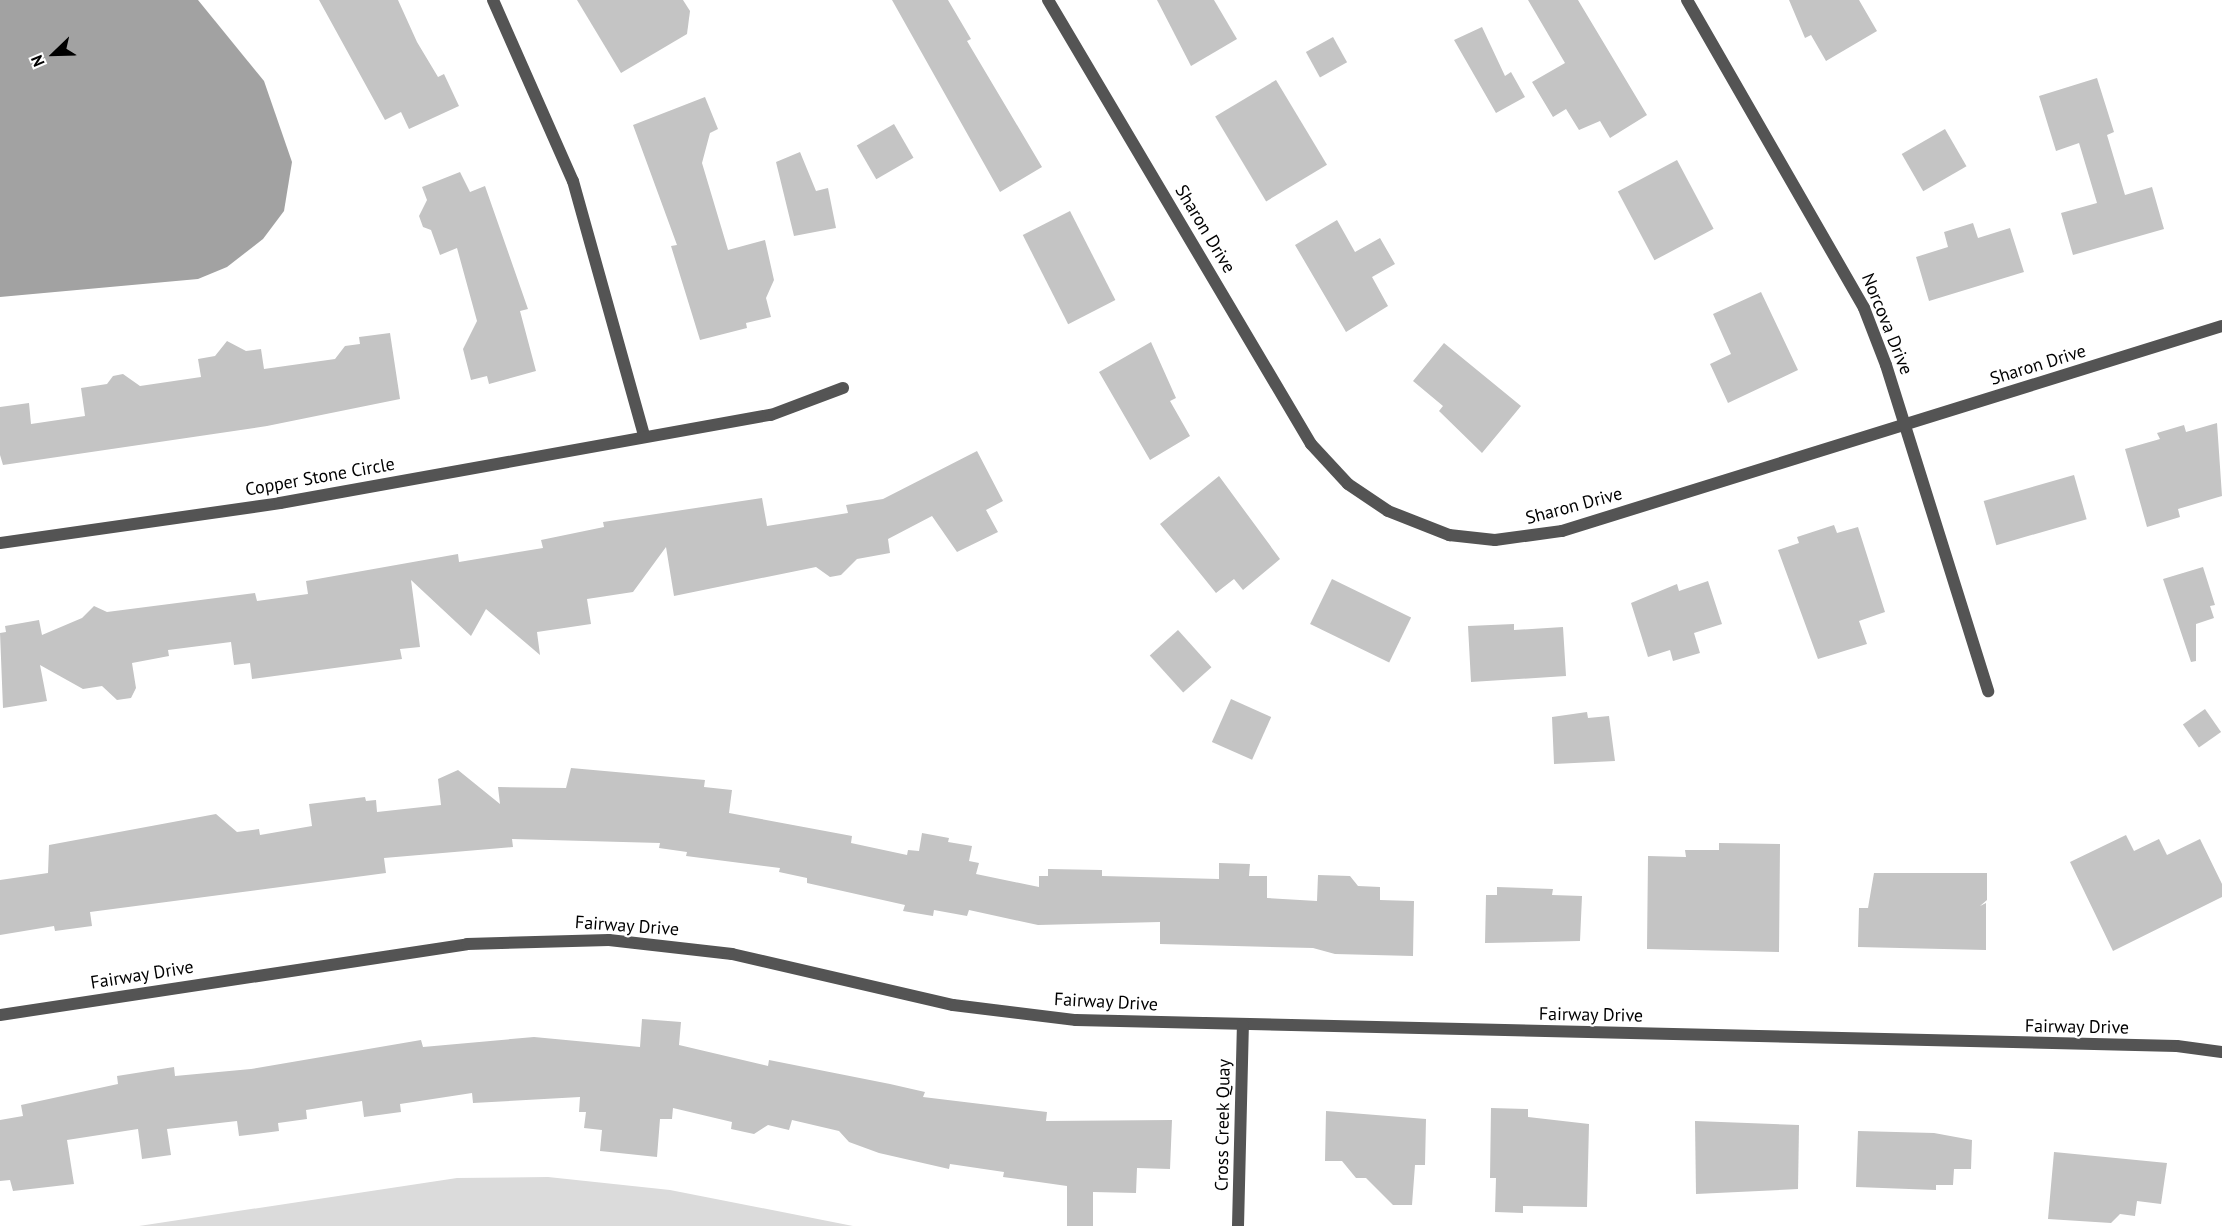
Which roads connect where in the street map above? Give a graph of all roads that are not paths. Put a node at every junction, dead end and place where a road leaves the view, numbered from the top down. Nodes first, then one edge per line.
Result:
1 (493, 0) edge
2 (1048, 0) edge
3 (1687, 0) edge
4 (2222, 326) edge
5 (843, 388) dead end
6 (1905, 425) junction
7 (644, 436) junction
8 (0, 543) edge
9 (1988, 691) dead end
10 (0, 1015) edge
11 (1243, 1025) junction
12 (2222, 1053) edge
13 (1238, 1226) edge

1 - 7 street
2 - 6 street, Sharon Drive
3 - 6 street, Norcova Drive
4 - 6 street, Sharon Drive
5 - 7 street, Copper Stone Circle
6 - 9 street, Norcova Drive
7 - 8 street, Copper Stone Circle
10 - 11 street, Fairway Drive
11 - 12 street, Fairway Drive
11 - 13 street, Cross Creek Quay

